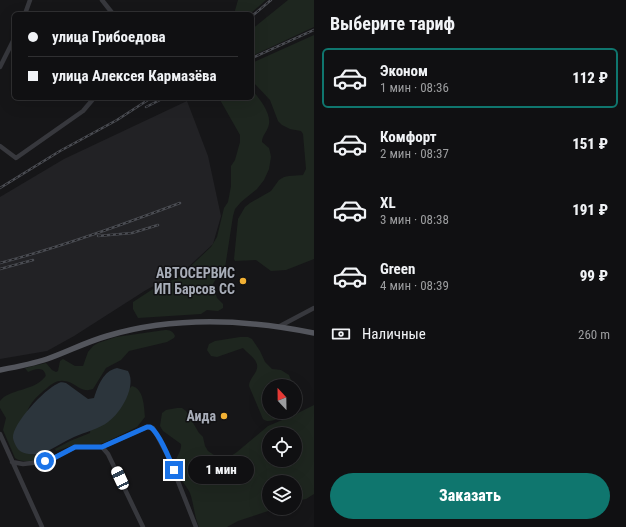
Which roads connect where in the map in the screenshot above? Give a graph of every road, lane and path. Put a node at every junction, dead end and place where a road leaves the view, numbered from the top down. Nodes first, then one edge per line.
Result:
1 (30, 0) edge
2 (102, 0) edge
3 (26, 12) edge
4 (111, 12) edge
5 (12, 43) edge
6 (0, 67) edge
7 (92, 100) edge
8 (0, 146) edge
9 (314, 308) edge
10 (280, 326) junction
11 (314, 332) edge
12 (0, 370) edge
13 (0, 434) edge
14 (102, 447) junction
15 (12, 462) junction
16 (42, 527) edge
17 (143, 527) edge
18 (196, 527) edge

1 - 3 street
2 - 4 street
5 - 6 street
7 - 8 street
9 - 10 street
10 - 11 main road
10 - 12 main road
13 - 15 street
14 - 15 street
14 - 17 street
14 - 18 street
15 - 16 street

